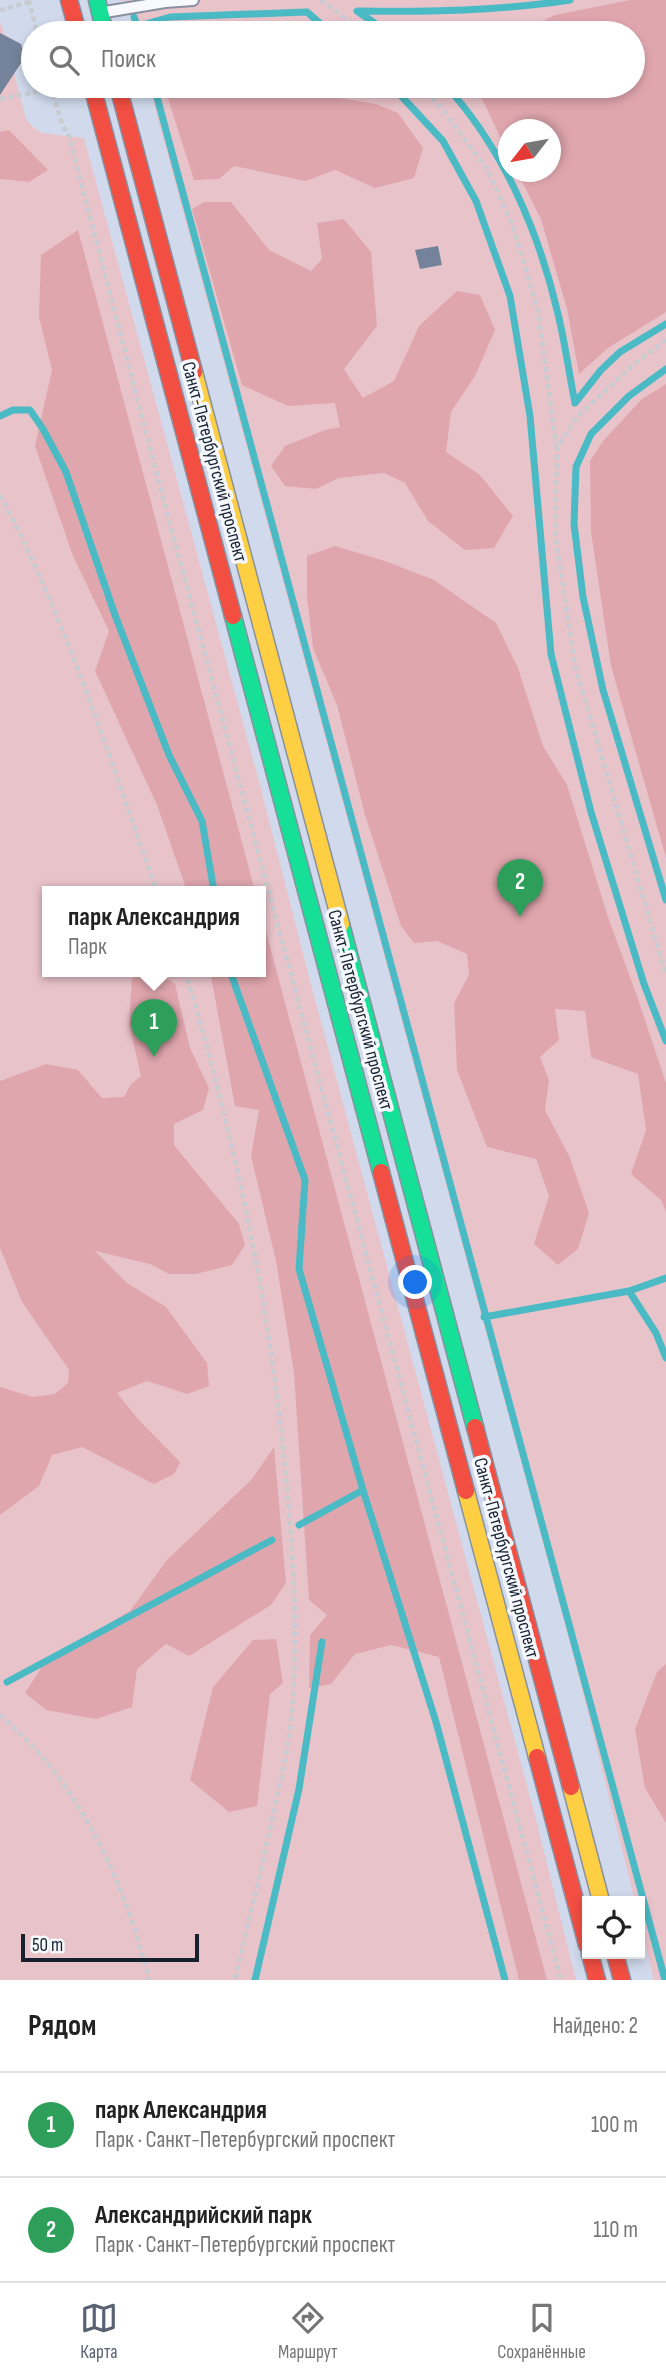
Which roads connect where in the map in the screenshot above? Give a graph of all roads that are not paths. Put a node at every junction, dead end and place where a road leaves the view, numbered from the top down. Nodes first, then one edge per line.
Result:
1 (69, 0) edge
2 (193, 0) edge
3 (98, 6) edge
4 (75, 21) edge
5 (95, 98) edge
6 (121, 98) edge
7 (600, 1896) edge
8 (582, 1926) edge
9 (591, 1959) edge
10 (616, 1959) edge
11 (597, 1980) edge
12 (622, 1980) edge

1 - 4 main road
2 - 3 lane
5 - 8 main road, Санкт-Петербургский проспект
6 - 7 main road, Санкт-Петербургский проспект
9 - 11 main road
10 - 12 main road

